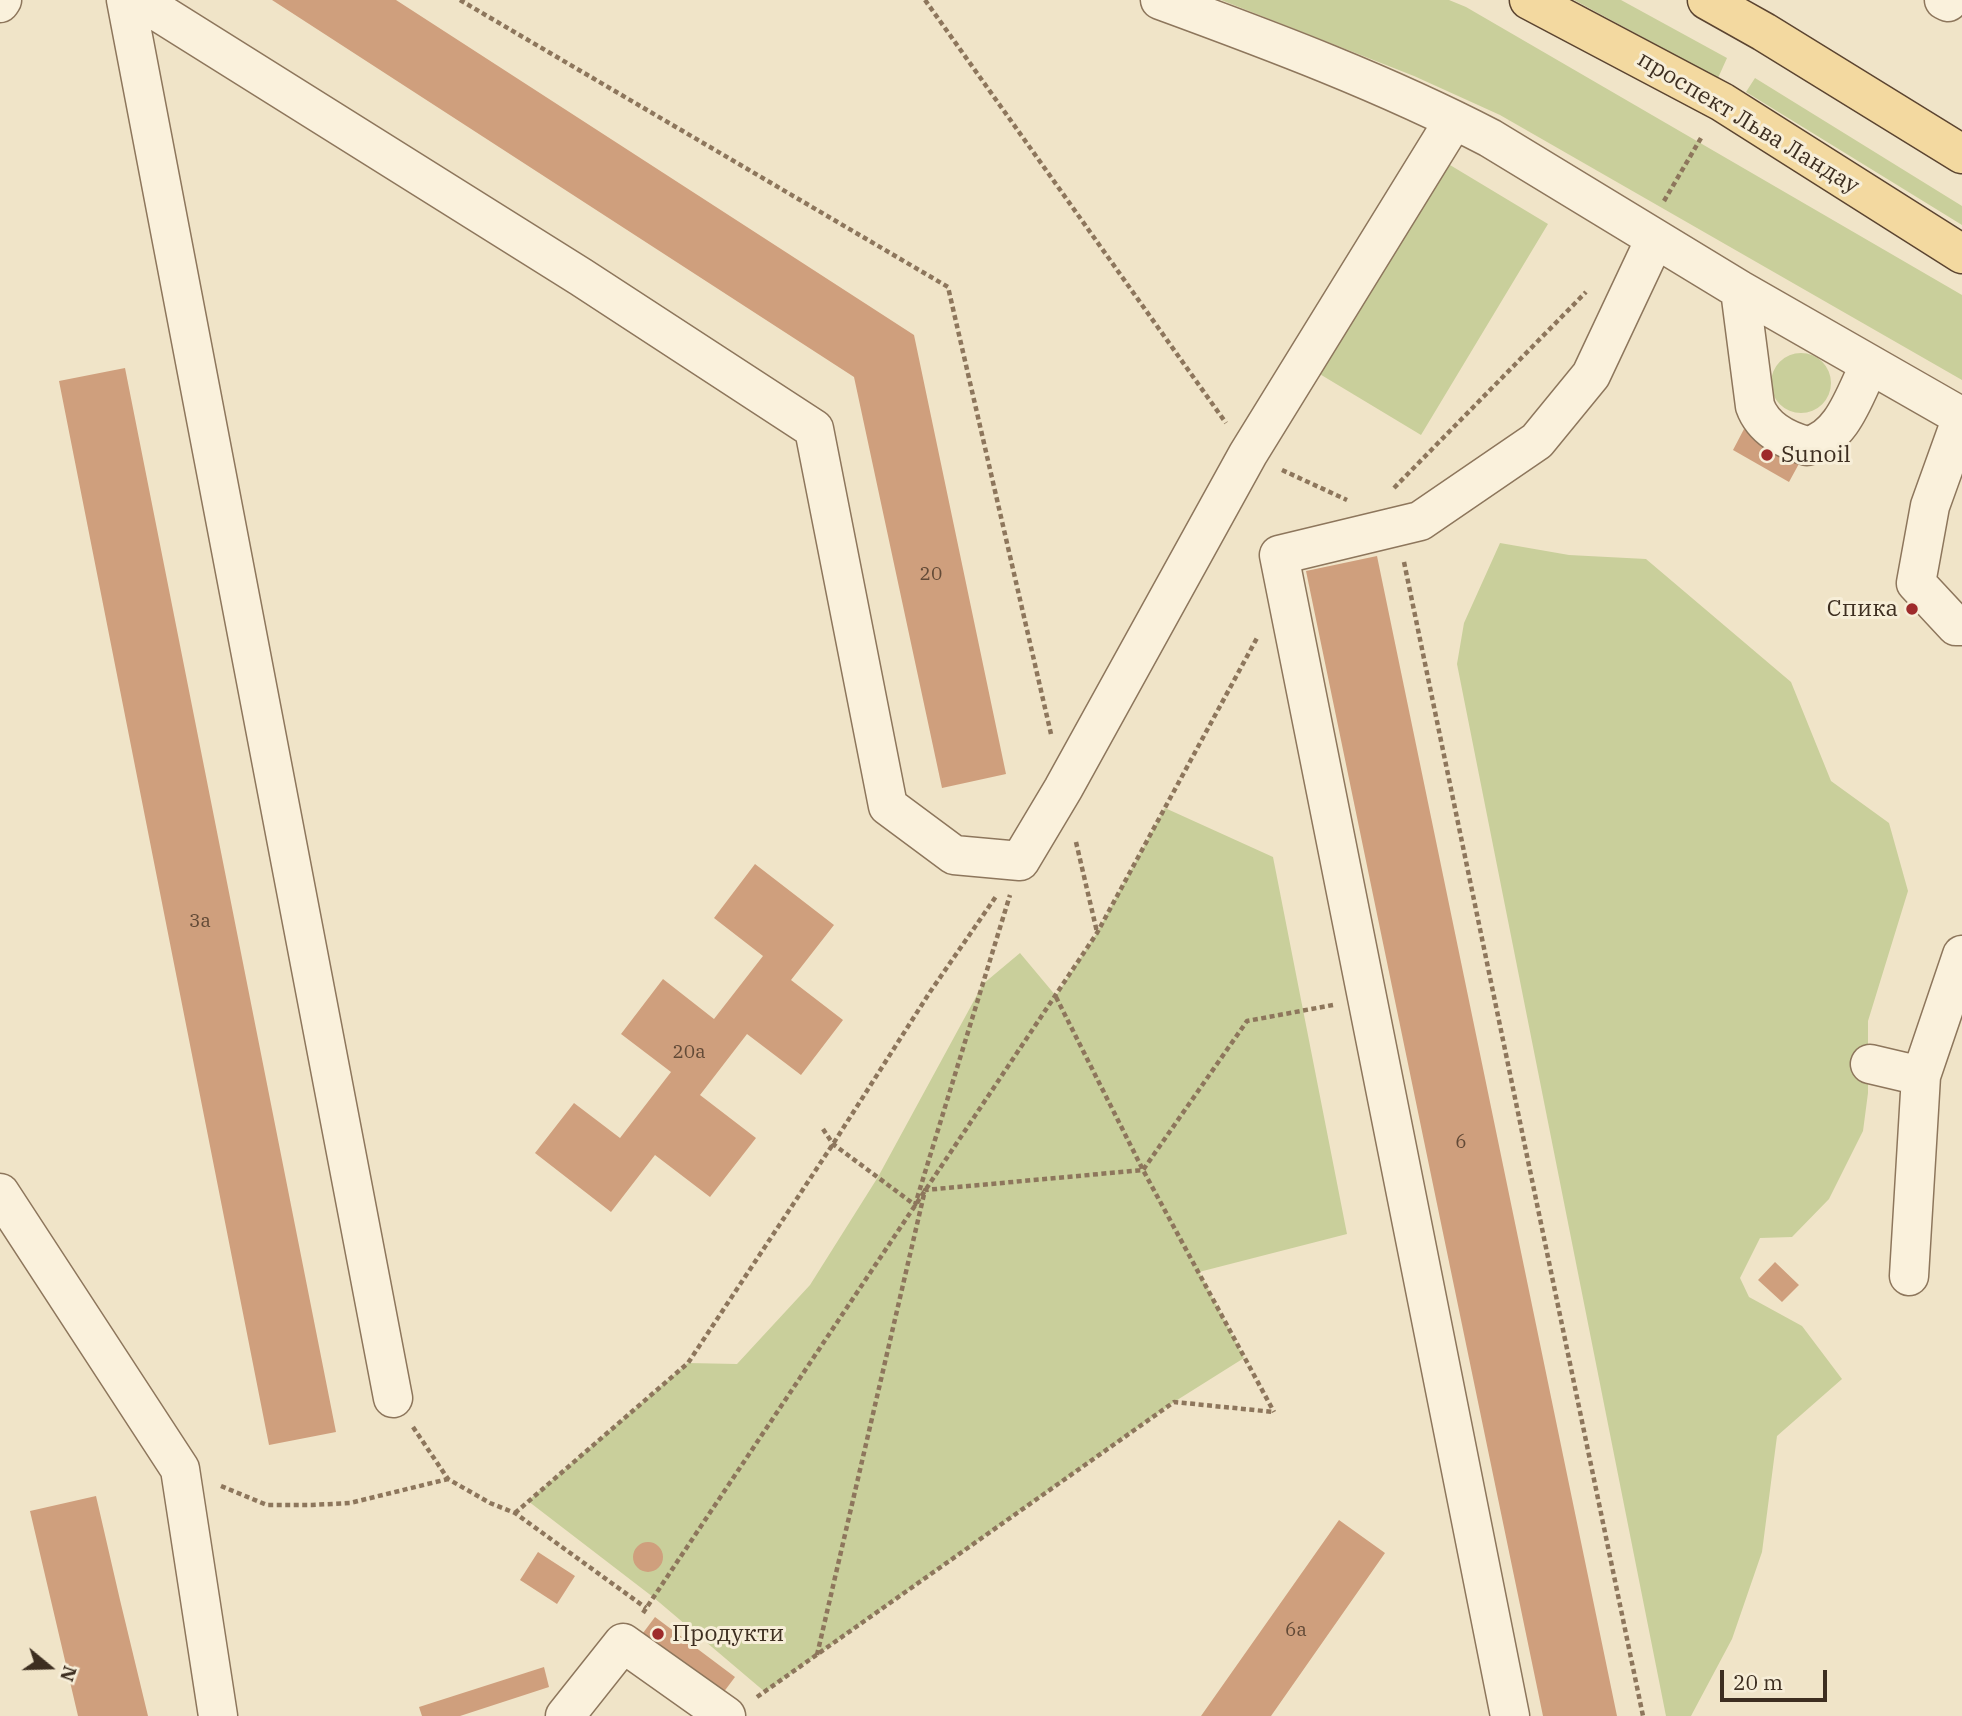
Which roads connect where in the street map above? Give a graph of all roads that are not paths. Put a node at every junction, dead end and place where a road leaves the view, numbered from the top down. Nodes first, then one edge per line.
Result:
1 (126, 0) edge
2 (139, 0) edge
3 (1160, 0) edge
4 (1529, 0) edge
5 (1707, 0) edge
6 (1454, 120) junction
7 (1962, 154) edge
8 (1650, 236) junction
9 (1962, 254) edge
10 (1740, 290) junction
11 (1870, 366) junction
12 (1962, 417) edge
13 (1962, 626) edge
14 (1962, 955) edge
15 (1870, 1064) dead end
16 (1921, 1076) junction
17 (0, 1193) edge
18 (1909, 1276) dead end
19 (393, 1398) road end
20 (740, 1708) edge
21 (218, 1716) edge
22 (565, 1716) edge
23 (1510, 1716) edge

1 - 19 street
2 - 6 street
3 - 6 street
4 - 9 main road, проспект Льва Ландау
5 - 7 main road
6 - 8 street
8 - 10 street
8 - 23 street
10 - 11 street
10 - 11 street
11 - 12 street
12 - 13 street
14 - 16 street
15 - 16 street
16 - 18 street
17 - 21 street
20 - 22 street

